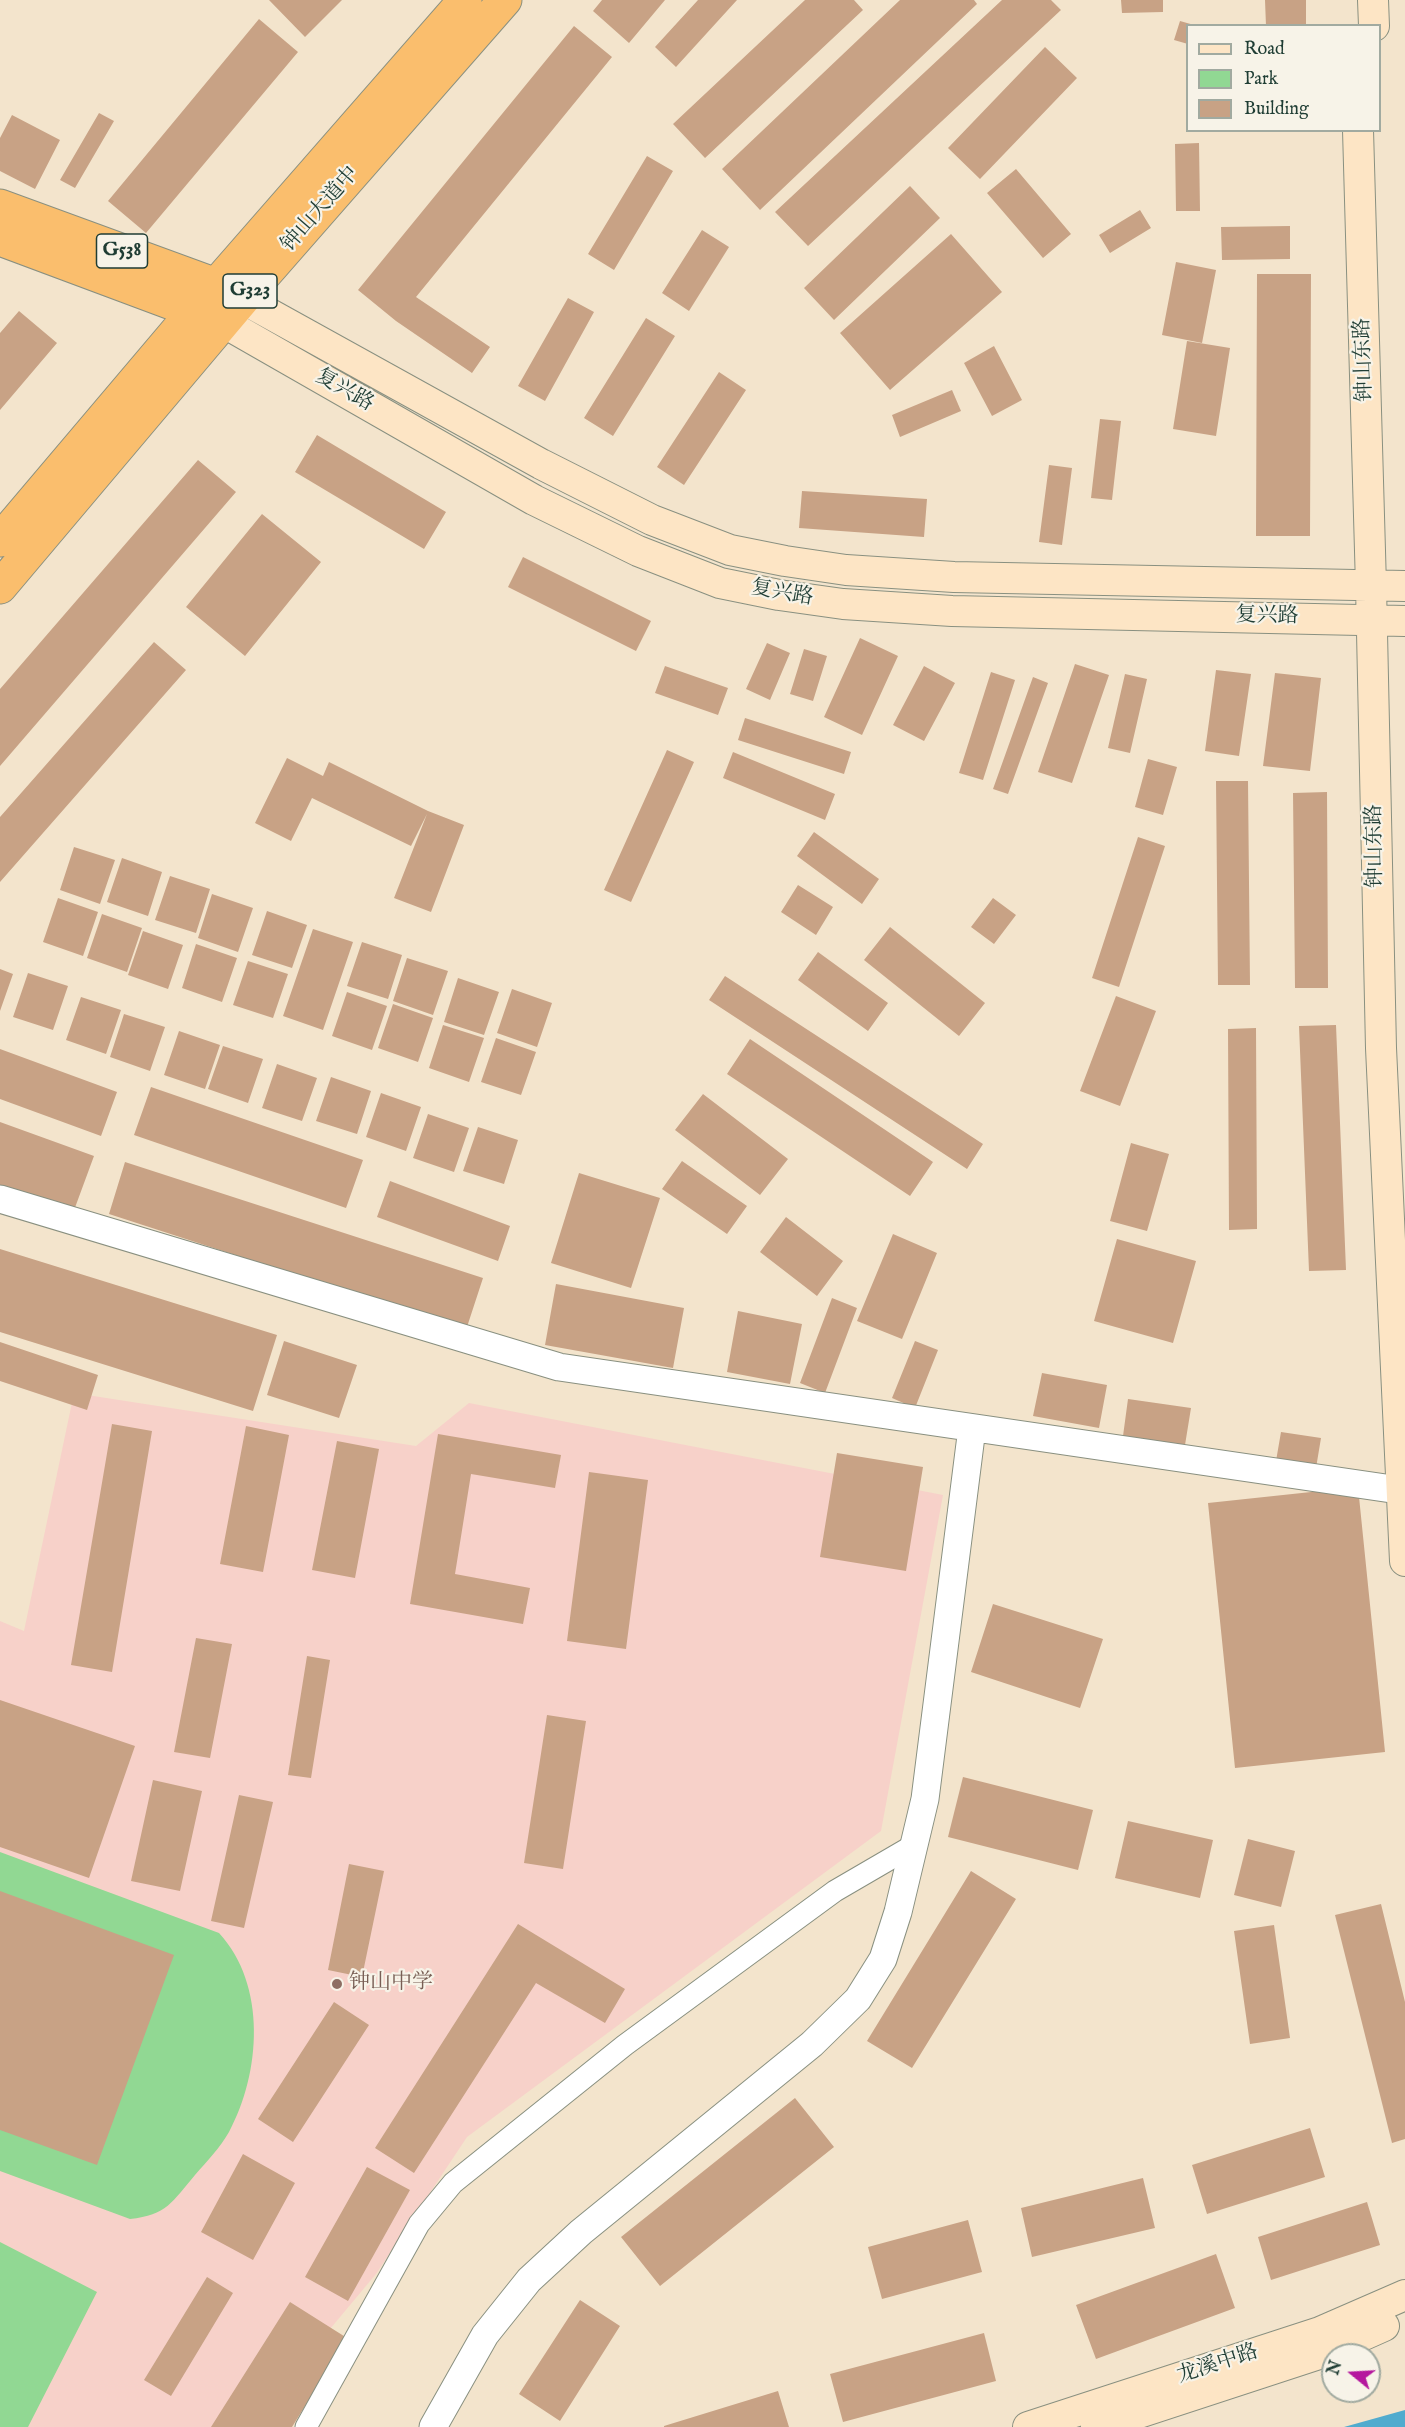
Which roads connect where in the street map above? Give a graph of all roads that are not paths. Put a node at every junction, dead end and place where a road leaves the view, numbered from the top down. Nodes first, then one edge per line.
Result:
1 (465, 0) edge
2 (505, 0) edge
3 (1354, 0) edge
4 (1373, 0) edge
5 (1355, 24) edge
6 (1374, 24) edge
7 (1358, 132) edge
8 (1377, 132) edge
9 (0, 206) edge
10 (0, 239) edge
11 (219, 304) junction
12 (0, 540) edge
13 (1389, 586) edge
14 (0, 587) edge
15 (1389, 620) edge
16 (1405, 1174) edge
17 (0, 1199) edge
18 (1397, 1239) edge
19 (972, 1428) junction
20 (1403, 1491) edge
21 (1405, 1561) edge
22 (914, 1845) junction
23 (1405, 2295) edge
24 (1405, 2316) edge
25 (306, 2427) edge
26 (433, 2427) edge
27 (1028, 2427) edge
28 (1096, 2427) edge

1 - 11 highway, 钟山大道中 / G323
2 - 11 highway, 钟山大道中 / G323
3 - 5 main road
4 - 6 main road
7 - 13 main road, 钟山东路
8 - 13 main road, 钟山东路
9 - 11 highway, G538
10 - 11 highway, G538
11 - 12 highway, 钟山大道中 / G323
11 - 13 main road, 复兴路
11 - 14 highway, 钟山大道中 / G323
11 - 15 main road, 复兴路
13 - 15 main road, 钟山东路
15 - 16 main road, 钟山东路
15 - 18 main road, 钟山东路
17 - 19 street
18 - 20 main road, 钟山东路
19 - 20 street
19 - 22 street
20 - 21 main road, 钟山东路
22 - 25 street
22 - 26 street
23 - 27 main road, 龙溪中路
24 - 28 main road, 龙溪中路

